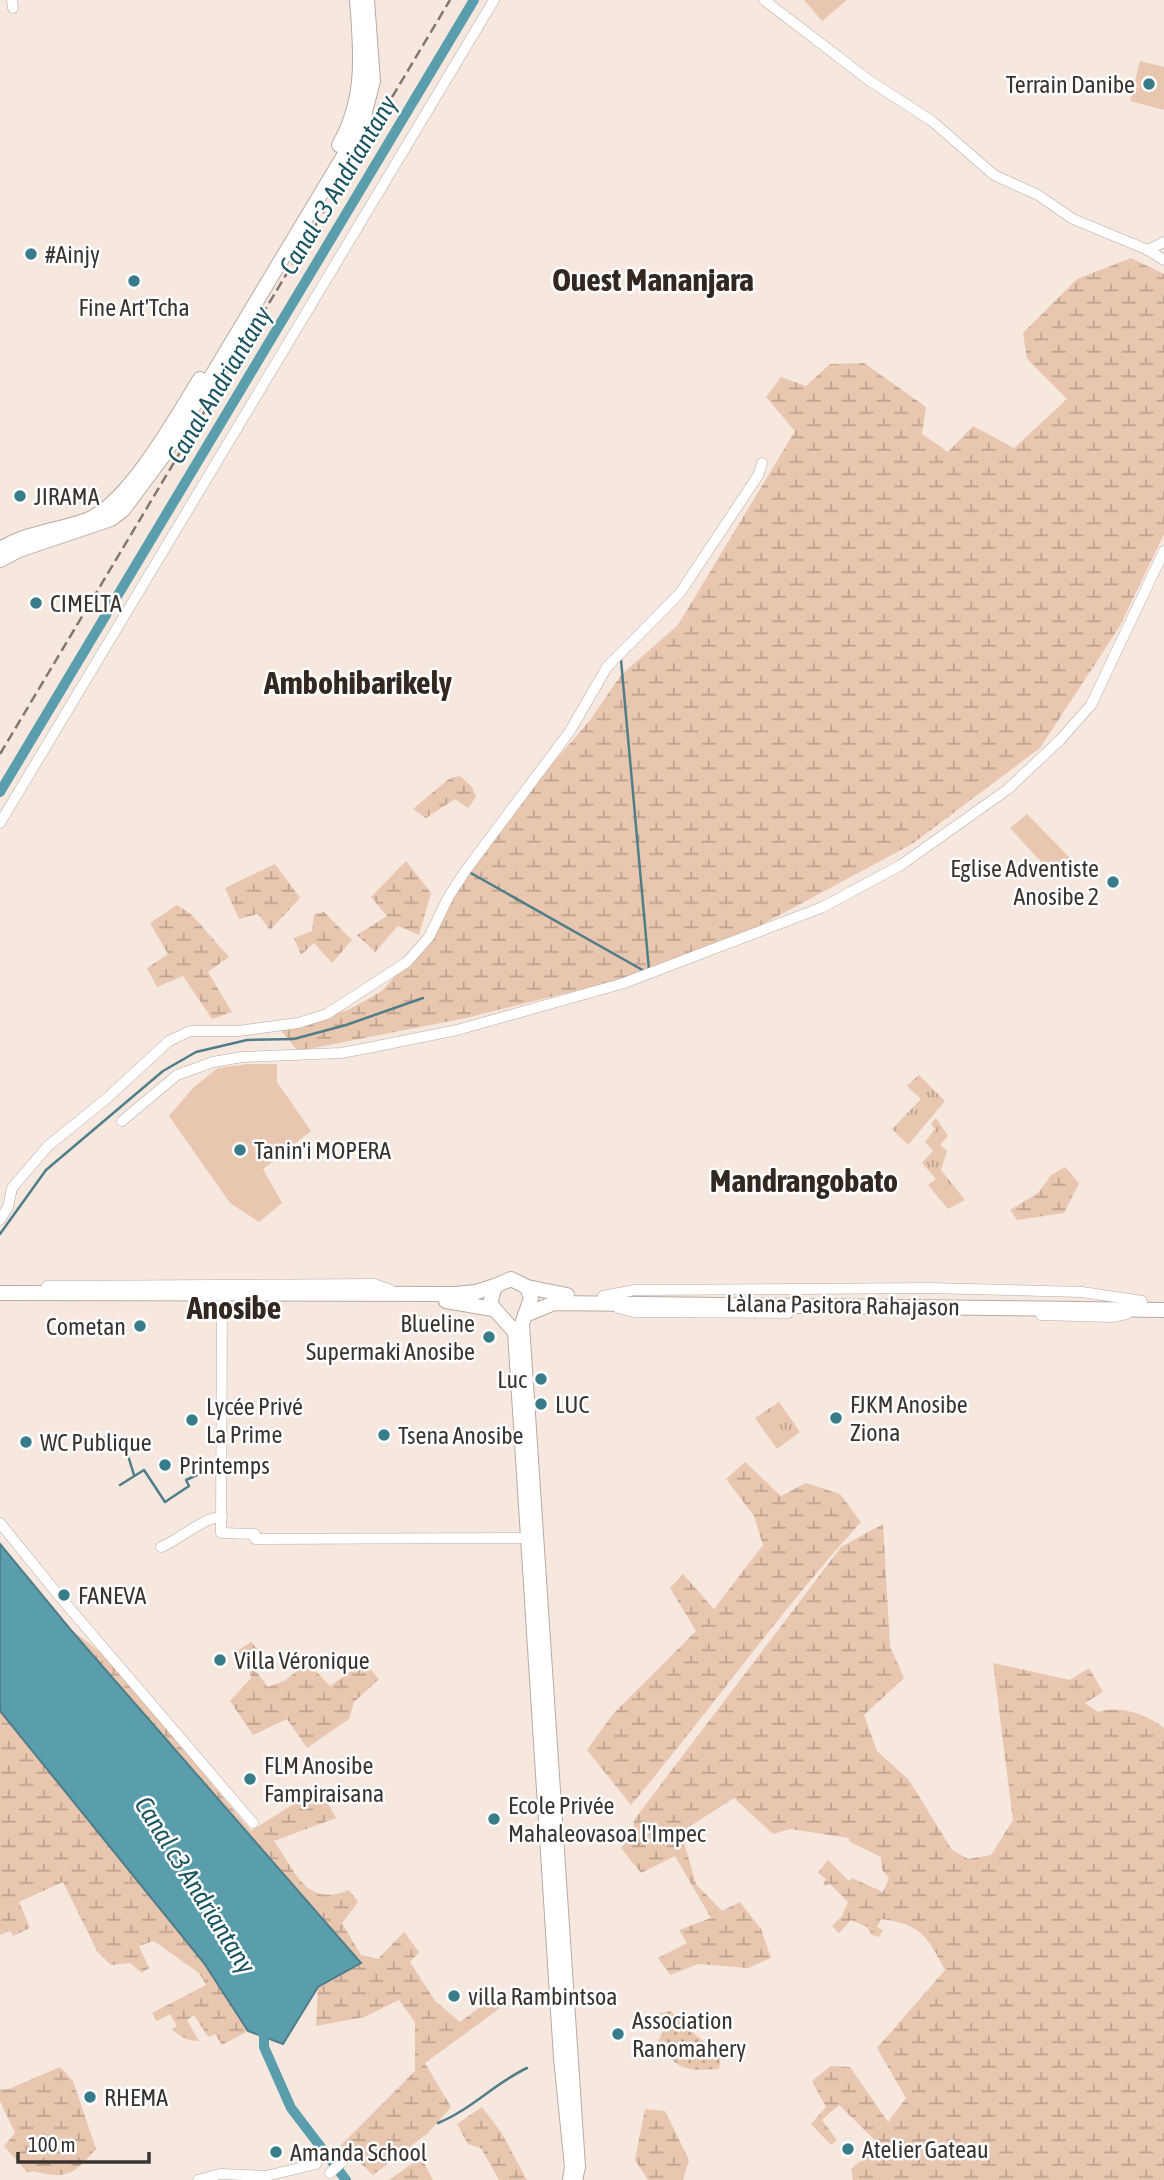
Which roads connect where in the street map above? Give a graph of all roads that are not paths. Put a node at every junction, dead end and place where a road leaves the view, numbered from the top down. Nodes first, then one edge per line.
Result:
1 (357, 0) edge
2 (367, 0) edge
3 (494, 0) edge
4 (764, 0) edge
5 (1164, 242) edge
6 (1147, 250) junction
7 (1164, 260) edge
8 (762, 463) dead end
9 (0, 549) edge
10 (1164, 551) edge
11 (0, 560) edge
12 (0, 822) edge
13 (122, 1121) dead end
14 (0, 1220) edge
15 (495, 1286) junction
16 (0, 1287) edge
17 (527, 1287) junction
18 (395, 1292) junction
19 (0, 1293) edge
20 (0, 1300) edge
21 (604, 1300) junction
22 (1164, 1301) edge
23 (222, 1304) dead end
24 (1144, 1305) junction
25 (493, 1309) junction
26 (1164, 1310) edge
27 (525, 1315) junction
28 (507, 1320) junction
29 (222, 1517) junction
30 (0, 1523) edge
31 (528, 1538) junction
32 (160, 1547) dead end
33 (253, 1823) dead end
34 (345, 2159) dead end
35 (316, 2164) dead end
36 (330, 2174) dead end
37 (198, 2180) edge
38 (570, 2180) edge
39 (575, 2180) edge

1 - 9 main road
2 - 11 main road
3 - 12 street
4 - 6 street
5 - 6 street
6 - 7 street
8 - 14 street
10 - 13 street
15 - 17 main road
15 - 18 main road
15 - 25 main road
16 - 18 street
17 - 21 main road, Làlana Pasitora Rahajason
17 - 27 main road
18 - 19 main road
20 - 25 main road
21 - 24 main road, Làlana Pasitora Rahajason
21 - 27 main road, Làlana Pasitora Rahajason
22 - 24 main road, Làlana Pasitora Rahajason
23 - 29 street
24 - 26 main road, Làlana Pasitora Rahajason
25 - 28 main road
27 - 28 main road
27 - 39 main road
28 - 31 main road
29 - 31 street
29 - 32 street
30 - 33 street
31 - 38 main road
34 - 36 street
35 - 37 street

